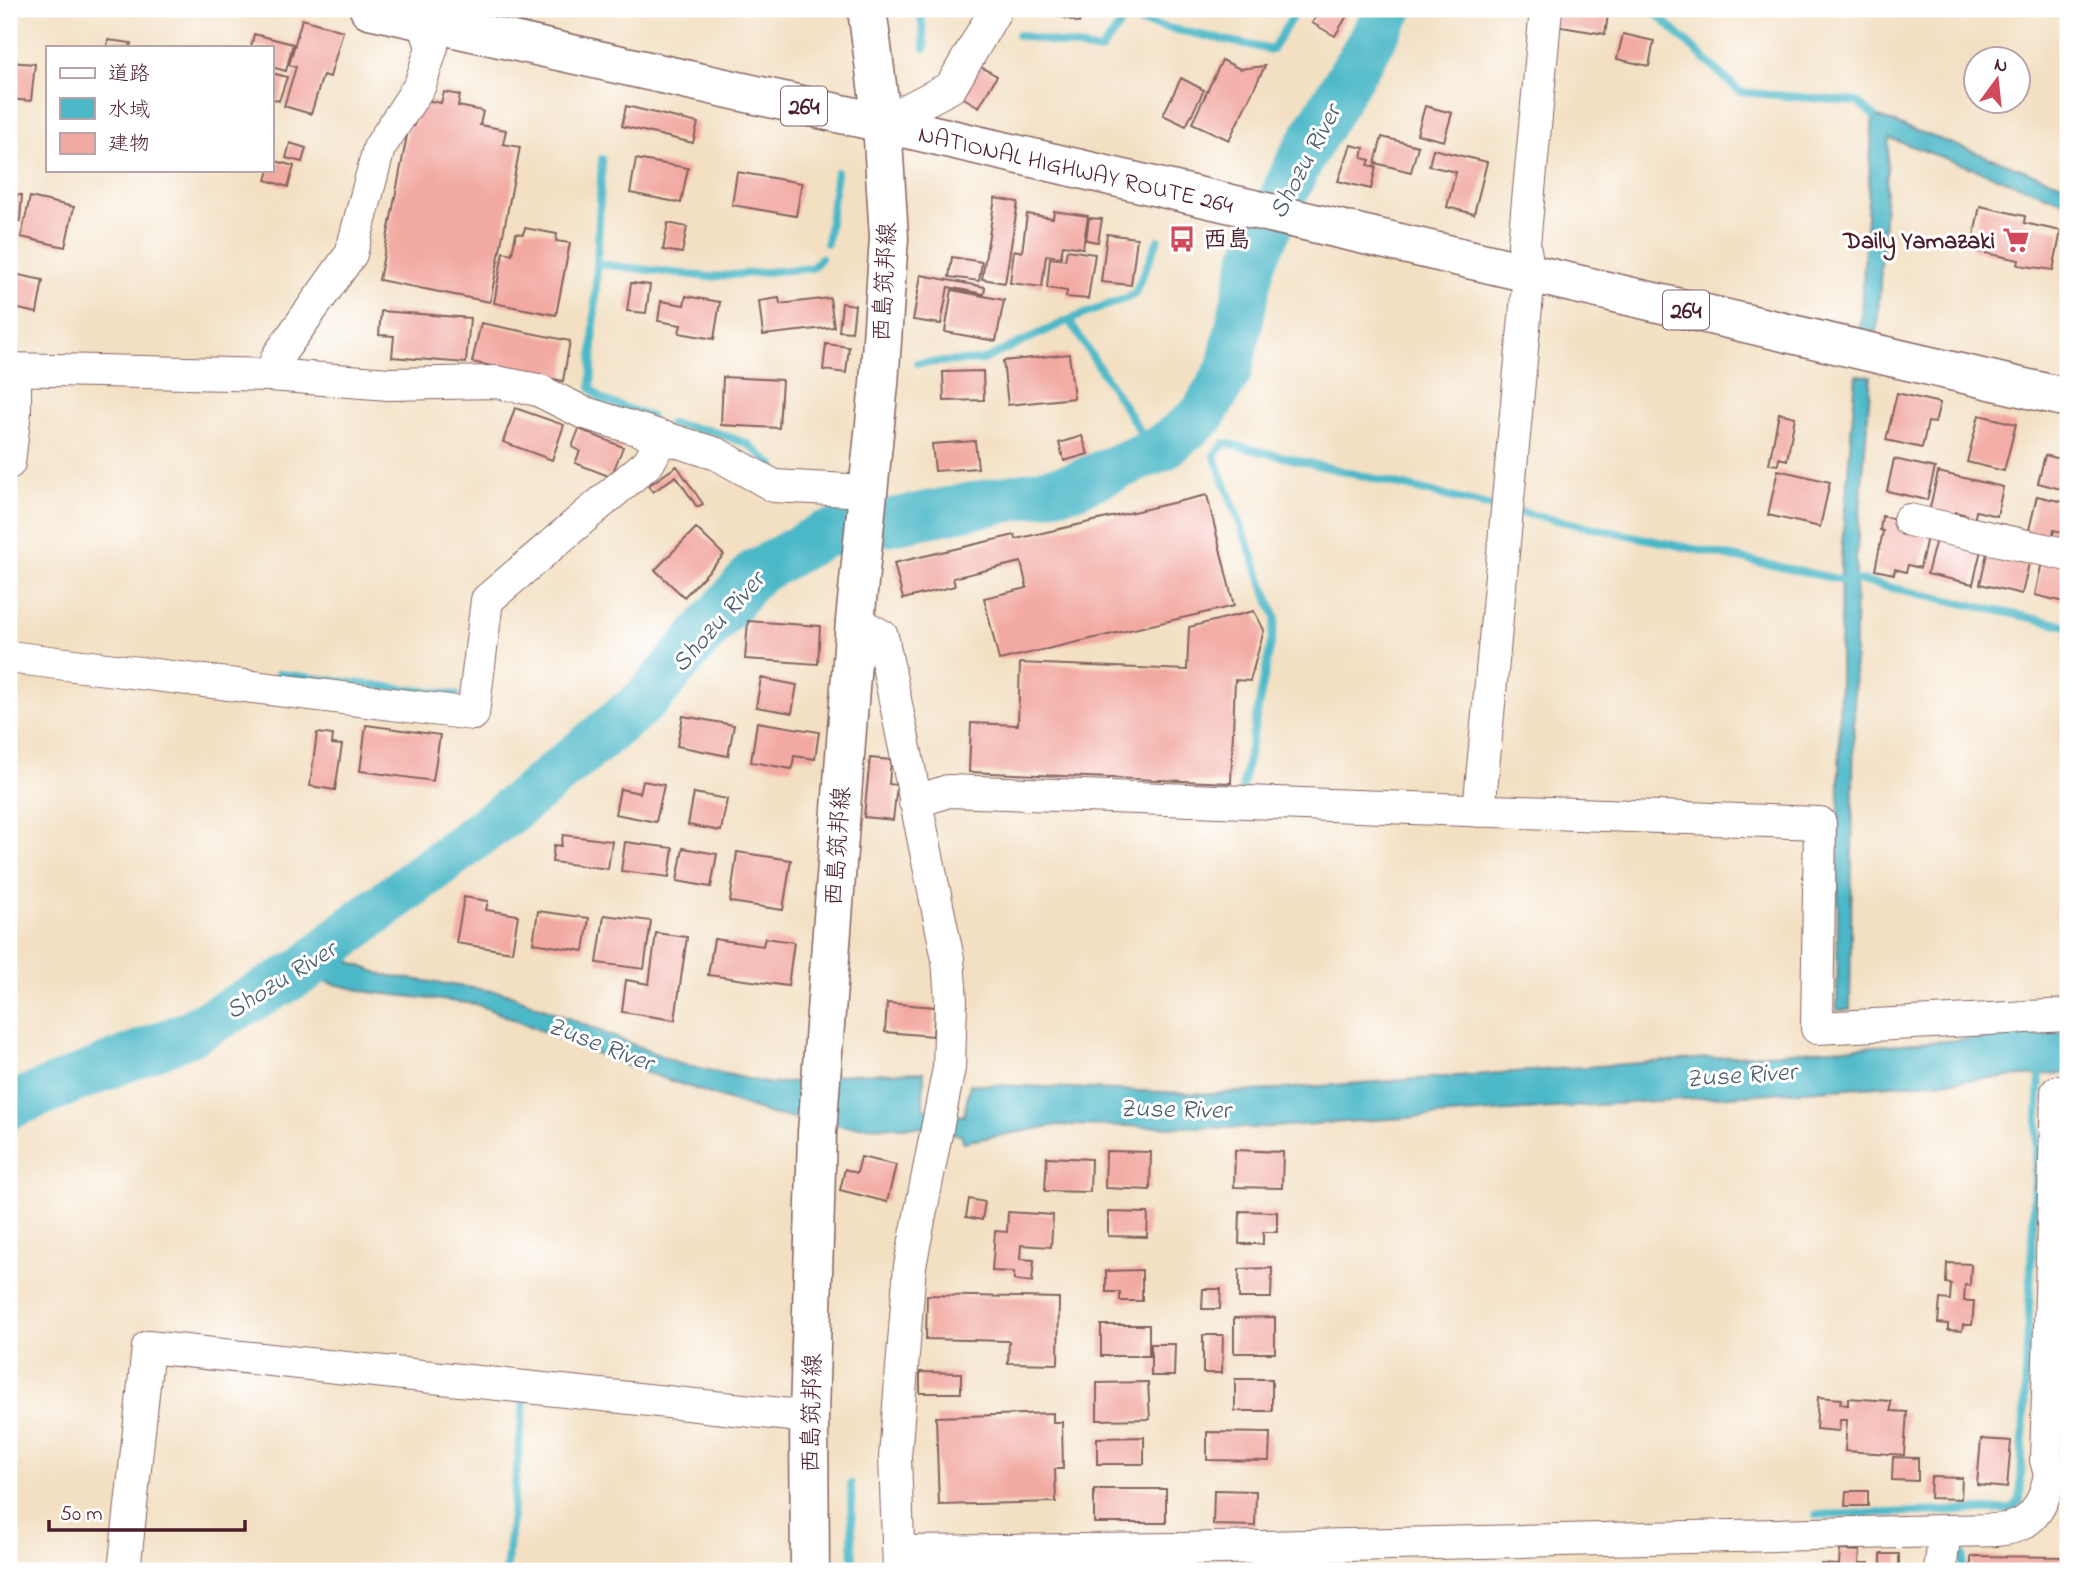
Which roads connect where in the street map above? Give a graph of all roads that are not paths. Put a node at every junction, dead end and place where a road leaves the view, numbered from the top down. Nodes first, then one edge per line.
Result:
1 (369, 9) edge
2 (867, 9) edge
3 (996, 9) edge
4 (1546, 9) edge
5 (426, 14) edge
6 (882, 123) junction
7 (1529, 274) junction
8 (12, 371) edge
9 (270, 375) junction
10 (2068, 398) edge
11 (661, 439) junction
12 (9, 463) edge
13 (867, 491) junction
14 (1909, 520) dead end
15 (2068, 555) edge
16 (855, 621) junction
17 (9, 657) edge
18 (915, 802) junction
19 (1479, 811) junction
20 (2068, 1015) edge
21 (2068, 1091) edge
22 (809, 1417) junction
23 (2059, 1474) edge
24 (1945, 1531) junction
25 (899, 1562) edge
26 (124, 1571) edge
27 (810, 1571) edge
28 (1940, 1571) edge

1 - 5 main road, NATIONAL HIGHWAY ROUTE 264 / 264
2 - 6 main road, 西島筑邦線
3 - 6 street
4 - 7 street
5 - 6 main road, NATIONAL HIGHWAY ROUTE 264 / 264
5 - 9 street
6 - 7 main road, NATIONAL HIGHWAY ROUTE 264 / 264
6 - 13 main road, 西島筑邦線
7 - 10 main road, NATIONAL HIGHWAY ROUTE 264 / 264
7 - 19 street
8 - 9 street
8 - 12 street
9 - 11 street
11 - 13 street
11 - 17 street
13 - 16 main road, 西島筑邦線
14 - 15 street
16 - 18 street
16 - 22 main road, 西島筑邦線
18 - 19 street
18 - 25 street
19 - 20 street
21 - 23 street
22 - 26 street
22 - 27 main road, 西島筑邦線
23 - 24 street
24 - 25 street
24 - 28 street

